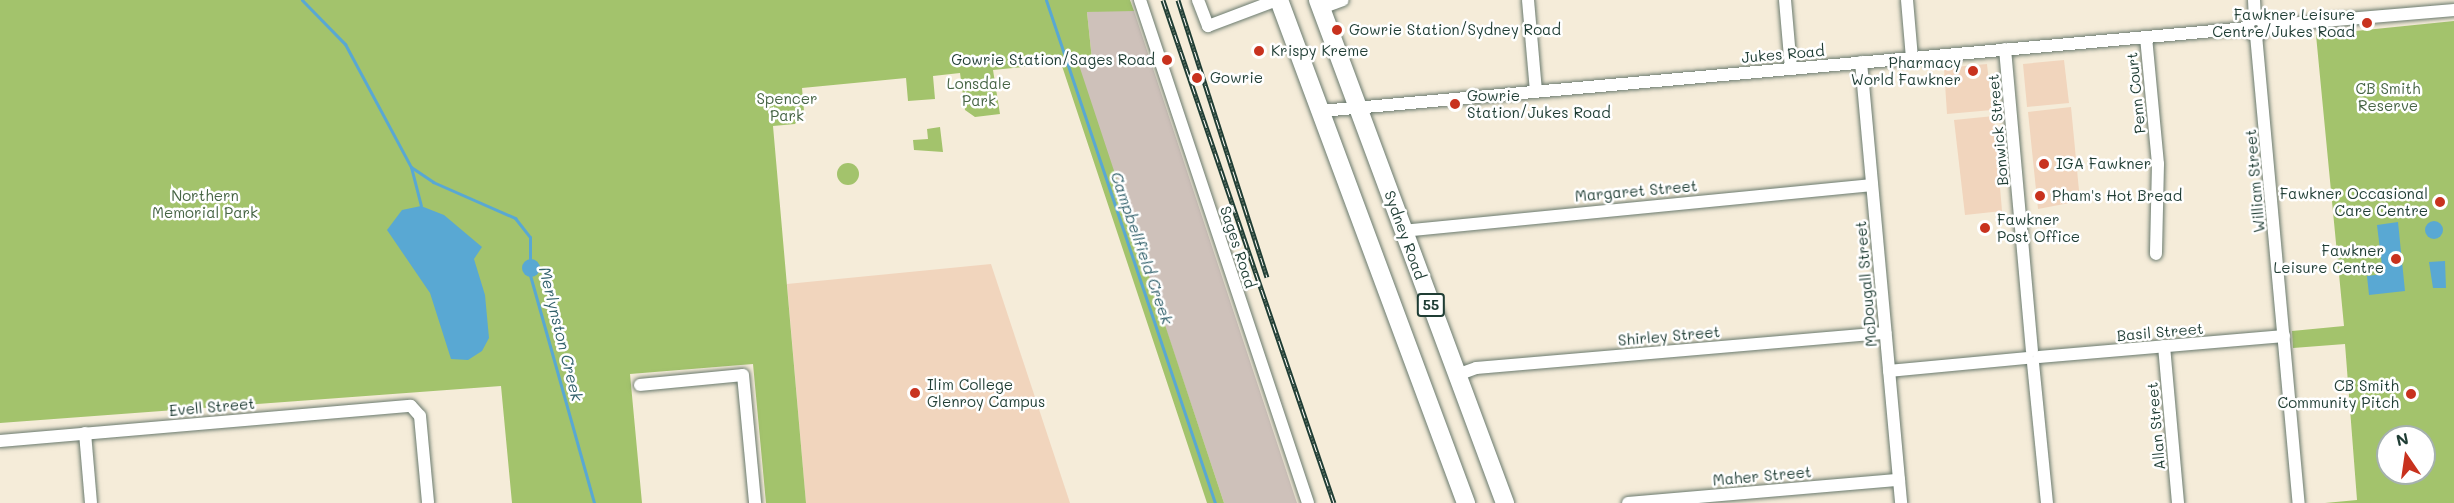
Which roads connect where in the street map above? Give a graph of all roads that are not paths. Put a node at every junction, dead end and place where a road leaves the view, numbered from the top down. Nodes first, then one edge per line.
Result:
1 (1140, 0) edge
2 (1198, 0) edge
3 (1278, 0) edge
4 (1343, 0) edge
5 (1528, 0) edge
6 (1785, 0) edge
7 (1907, 0) edge
8 (2254, 0) edge
9 (1319, 4) edge
10 (2454, 10) edge
11 (2256, 27) junction
12 (2145, 37) junction
13 (2005, 50) junction
14 (1912, 58) junction
15 (1862, 62) junction
16 (1791, 68) junction
17 (1536, 91) junction
18 (1357, 106) junction
19 (1321, 111) junction
20 (1872, 185) junction
21 (1403, 231) junction
22 (2156, 254) dead end
23 (1886, 333) junction
24 (2284, 336) junction
25 (2164, 346) junction
26 (2033, 357) junction
27 (1889, 371) junction
28 (1457, 375) junction
29 (640, 385) dead end
30 (85, 433) junction
31 (0, 441) edge
32 (1899, 480) junction
33 (91, 503) edge
34 (428, 503) edge
35 (755, 503) edge
36 (1308, 503) edge
37 (1466, 503) edge
38 (1504, 503) edge
39 (1628, 503) edge
40 (1901, 503) edge
41 (2047, 503) edge
42 (2178, 503) edge
43 (2299, 503) edge

1 - 36 street, Sages Road
2 - 3 street
3 - 19 highway, 55
4 - 9 street
5 - 17 street
6 - 16 street
7 - 14 street
8 - 11 street, William Street
9 - 18 highway, Sydney Road / 55
10 - 11 street, Jukes Road
11 - 12 street, Jukes Road
11 - 24 street, William Street
12 - 13 street, Jukes Road
12 - 22 street, Penn Court
13 - 14 street, Jukes Road
13 - 26 street, Bonwick Street
14 - 15 street, Jukes Road
15 - 16 street, Jukes Road
15 - 20 street, McDougall Street
16 - 17 street, Jukes Road
17 - 18 street, Jukes Road
18 - 19 street, Jukes Road
18 - 21 highway, Sydney Road / 55
19 - 37 highway, 55
20 - 21 street, Margaret Street
20 - 23 street, McDougall Street
21 - 28 highway, Sydney Road / 55
23 - 27 street, McDougall Street
23 - 28 street, Shirley Street
24 - 25 street, Basil Street
24 - 43 street, William Street
25 - 26 street, Basil Street
25 - 42 street, Allan Street
26 - 27 street, Basil Street
26 - 41 street, Bonwick Street
27 - 32 street, McDougall Street
28 - 38 highway, Sydney Road / 55
29 - 35 street
30 - 31 street, Evell Street
30 - 33 street
30 - 34 street, Evell Street
32 - 39 street, Maher Street
32 - 40 street, McDougall Street

